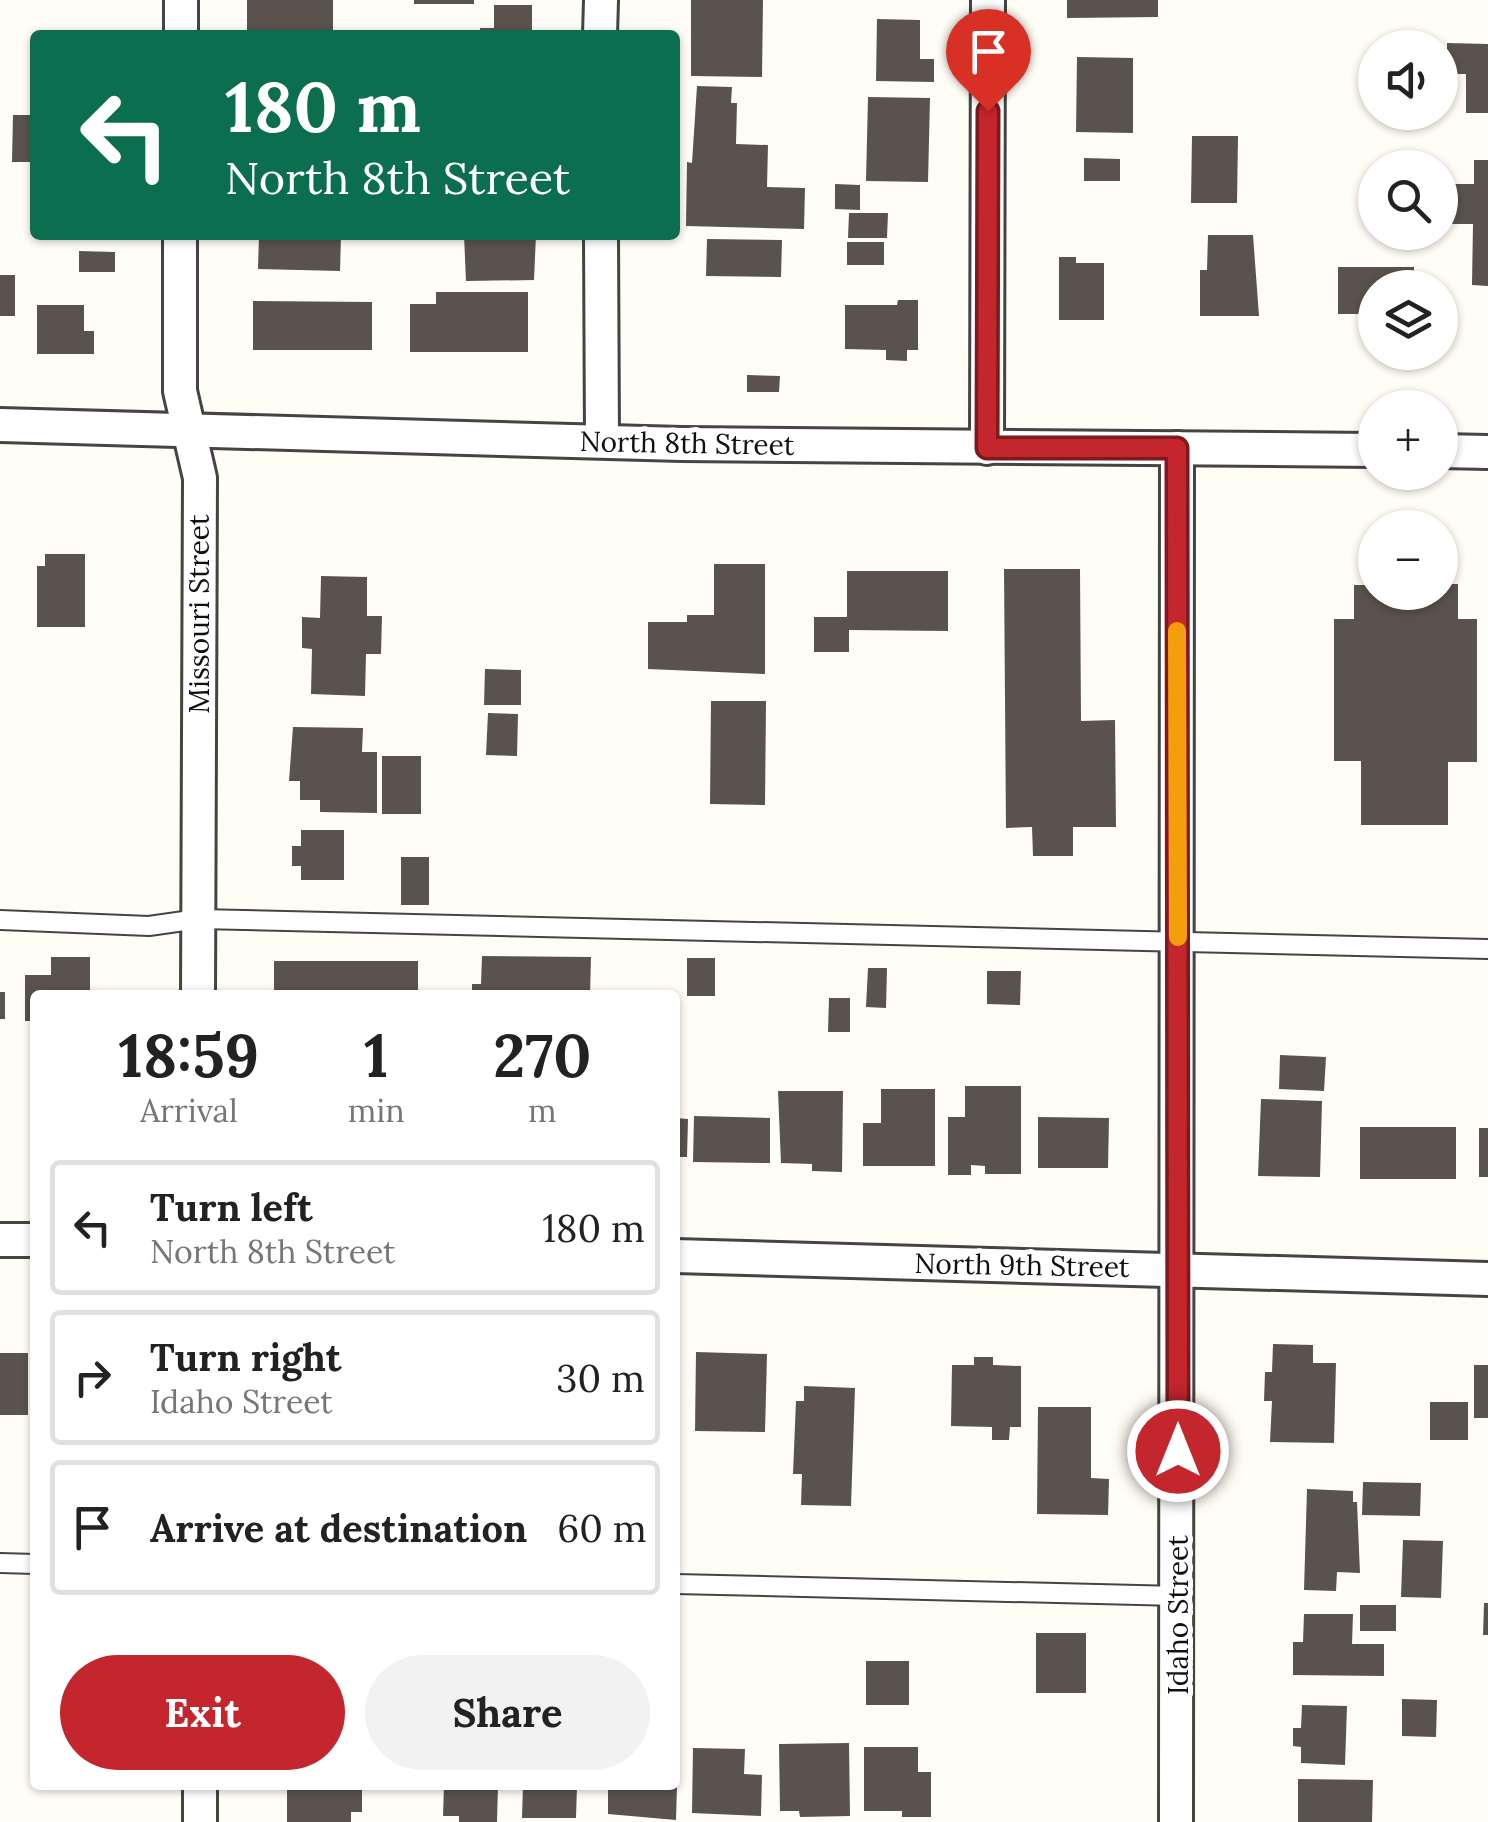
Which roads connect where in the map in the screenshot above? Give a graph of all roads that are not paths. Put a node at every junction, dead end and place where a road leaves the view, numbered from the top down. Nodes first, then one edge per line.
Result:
1 (181, 0) edge
2 (600, 0) edge
3 (988, 0) edge
4 (182, 30) edge
5 (600, 30) edge
6 (180, 240) edge
7 (601, 240) edge
8 (0, 425) edge
9 (190, 432) junction
10 (602, 442) junction
11 (987, 448) junction
12 (1177, 448) junction
13 (1358, 450) edge
14 (1458, 451) edge
15 (1488, 452) edge
16 (198, 919) junction
17 (0, 920) edge
18 (1178, 941) junction
19 (1488, 949) edge
20 (198, 990) edge
21 (0, 1240) edge
22 (30, 1240) edge
23 (680, 1256) edge
24 (1177, 1269) junction
25 (1488, 1279) edge
26 (0, 1563) edge
27 (30, 1564) edge
28 (680, 1584) edge
29 (1179, 1596) junction
30 (200, 1790) edge
31 (200, 1822) edge
32 (1176, 1822) edge

1 - 4 street
2 - 5 street
3 - 11 street
6 - 9 street, Missouri Street
7 - 10 street
8 - 9 street, North 8th Street
9 - 10 street, North 8th Street
9 - 16 street, Missouri Street
10 - 11 street, North 8th Street
11 - 12 street, North 8th Street
12 - 13 street, North 8th Street
12 - 18 street, Idaho Street
14 - 15 street
16 - 17 lane
16 - 18 lane
16 - 20 street, Missouri Street
18 - 19 lane
18 - 24 street, Idaho Street
21 - 22 street
23 - 24 street, North 9th Street
24 - 25 street, North 9th Street
24 - 29 street, Idaho Street
26 - 27 lane
28 - 29 lane
29 - 32 street, Idaho Street
30 - 31 street

